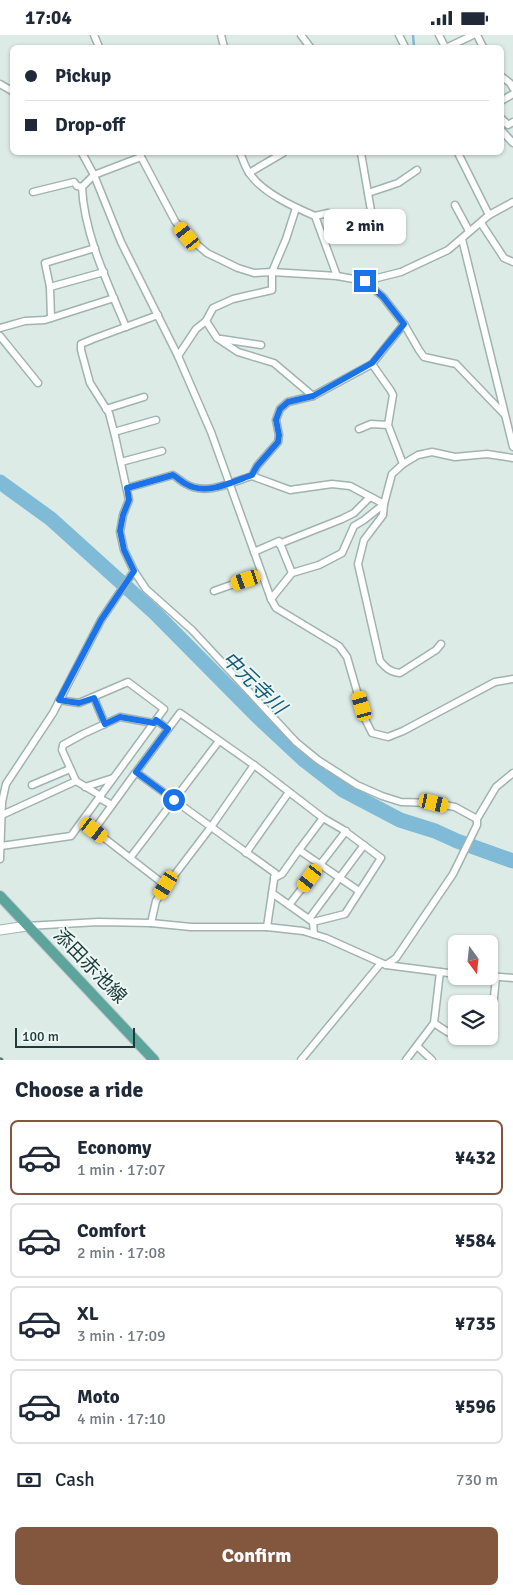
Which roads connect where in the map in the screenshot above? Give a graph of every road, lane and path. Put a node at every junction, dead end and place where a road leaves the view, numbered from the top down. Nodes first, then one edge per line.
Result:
1 (475, 35) edge
2 (452, 45) edge
3 (504, 78) edge
4 (513, 88) edge
5 (504, 133) edge
6 (513, 143) edge
7 (83, 155) edge
8 (140, 155) edge
9 (241, 155) edge
10 (280, 155) edge
11 (361, 155) edge
12 (461, 155) edge
13 (417, 170) dead end
14 (249, 173) junction
15 (94, 175) junction
16 (82, 187) junction
17 (33, 192) dead end
18 (368, 193) junction
19 (513, 202) edge
20 (455, 205) dead end
21 (296, 208) junction
22 (488, 215) junction
23 (315, 216) junction
24 (481, 223) junction
25 (469, 231) junction
26 (462, 239) junction
27 (95, 248) junction
28 (513, 263) edge
29 (104, 272) junction
30 (272, 272) junction
31 (336, 277) junction
32 (365, 281) junction
33 (50, 287) junction
34 (114, 298) junction
35 (158, 315) junction
36 (51, 318) junction
37 (206, 321) junction
38 (404, 324) junction
39 (126, 327) junction
40 (0, 328) edge
41 (0, 335) edge
42 (217, 338) junction
43 (261, 345) dead end
44 (178, 356) junction
45 (372, 363) junction
46 (38, 383) dead end
47 (313, 396) junction
48 (144, 397) dead end
49 (106, 409) junction
50 (504, 414) junction
51 (156, 421) dead end
52 (388, 425) junction
53 (359, 429) dead end
54 (114, 432) junction
55 (513, 447) edge
56 (162, 451) dead end
57 (513, 459) edge
58 (121, 462) junction
59 (403, 464) junction
60 (252, 475) junction
61 (229, 483) junction
62 (127, 488) junction
63 (370, 497) junction
64 (384, 504) junction
65 (280, 544) junction
66 (254, 552) junction
67 (134, 571) junction
68 (292, 573) junction
69 (262, 574) junction
70 (214, 591) dead end
71 (271, 599) junction
72 (441, 644) dead end
73 (513, 679) edge
74 (94, 698) junction
75 (59, 700) junction
76 (155, 722) junction
77 (105, 724) junction
78 (168, 729) junction
79 (219, 741) junction
80 (254, 765) junction
81 (70, 769) junction
82 (136, 772) junction
83 (513, 773) edge
84 (114, 777) junction
85 (76, 781) junction
86 (32, 785) dead end
87 (85, 787) junction
88 (289, 792) junction
89 (100, 797) junction
90 (174, 800) junction
91 (112, 805) junction
92 (2, 815) junction
93 (323, 817) junction
94 (477, 822) junction
95 (211, 827) junction
96 (346, 831) junction
97 (364, 845) junction
98 (1, 846) edge
99 (299, 850) junction
100 (246, 853) junction
101 (130, 858) junction
102 (0, 859) edge
103 (321, 865) junction
104 (274, 878) junction
105 (340, 878) junction
106 (166, 885) junction
107 (359, 891) junction
108 (272, 893) junction
109 (0, 896) edge
110 (290, 905) junction
111 (311, 921) junction
112 (151, 923) junction
113 (27, 926) junction
114 (267, 927) junction
115 (0, 930) edge
116 (314, 934) junction
117 (383, 964) junction
118 (440, 973) junction
119 (448, 974) edge
120 (498, 977) edge
121 (513, 978) edge
122 (434, 1023) junction
123 (448, 1033) edge
124 (417, 1045) junction
125 (154, 1060) edge
126 (300, 1060) edge
127 (406, 1060) edge
128 (432, 1060) edge

1 - 2 street
3 - 4 street
5 - 6 street
7 - 15 street
8 - 15 street
8 - 30 street
9 - 14 street
10 - 14 street
11 - 18 street
12 - 22 street
13 - 18 street
14 - 21 street
15 - 16 street
15 - 35 street
16 - 17 street
16 - 27 street
18 - 23 street
19 - 22 street
20 - 25 street
21 - 23 street
21 - 30 street
22 - 24 street
23 - 31 street
24 - 25 street
24 - 28 street
25 - 26 street
26 - 32 street
26 - 50 street
27 - 29 street
27 - 33 street
29 - 33 street
29 - 34 street
30 - 31 street
30 - 37 street
31 - 32 street
32 - 38 street
33 - 36 street
34 - 36 street
34 - 39 street
35 - 39 street
35 - 44 street
36 - 40 street
37 - 42 street
37 - 44 street
38 - 45 street
38 - 50 street
39 - 49 street
41 - 46 street
42 - 43 street
42 - 47 street
44 - 61 street
45 - 47 street
45 - 52 street
47 - 60 street
48 - 49 street
49 - 54 street
50 - 55 street
51 - 54 street
52 - 53 street
52 - 59 street
54 - 58 street
56 - 58 street
57 - 59 street
58 - 62 street
59 - 64 street
60 - 61 street
60 - 63 street
61 - 62 street
61 - 66 street
62 - 67 street
63 - 64 street
63 - 65 street
64 - 68 street
64 - 72 street
65 - 66 street
65 - 68 street
66 - 69 street
67 - 75 street
67 - 94 street
68 - 71 street
69 - 70 street
69 - 71 street
71 - 73 street
74 - 75 street
74 - 76 street
74 - 77 street
75 - 92 street
76 - 77 street
76 - 78 street
76 - 84 street
77 - 81 street
78 - 79 street
78 - 82 street
79 - 80 street
79 - 90 street
80 - 88 street
80 - 95 street
81 - 85 street
81 - 86 street
82 - 90 street
82 - 91 street
83 - 94 street
84 - 87 street
84 - 89 street
85 - 87 street
85 - 92 street
87 - 89 street
88 - 93 street
88 - 100 street
89 - 91 street
89 - 98 street
90 - 95 street
90 - 101 street
91 - 101 street
92 - 98 street
93 - 96 street
93 - 99 street
94 - 117 street
95 - 100 street
95 - 106 street
96 - 97 street
96 - 103 street
97 - 105 street
97 - 107 street
98 - 102 street
99 - 103 street
99 - 104 street
100 - 104 street
101 - 106 street
103 - 105 street
103 - 110 street
104 - 108 street
105 - 107 street
105 - 111 street
106 - 112 street
107 - 111 street
108 - 110 street
108 - 114 street
109 - 113 main road, 添田赤池線
110 - 111 street
111 - 116 street
112 - 113 street
112 - 114 street
113 - 115 main road
113 - 125 main road, 添田赤池線
114 - 116 street
116 - 117 street
117 - 118 street
117 - 126 street
118 - 119 street
118 - 122 street
120 - 121 street
122 - 123 street
122 - 124 street
124 - 127 street
124 - 128 street

